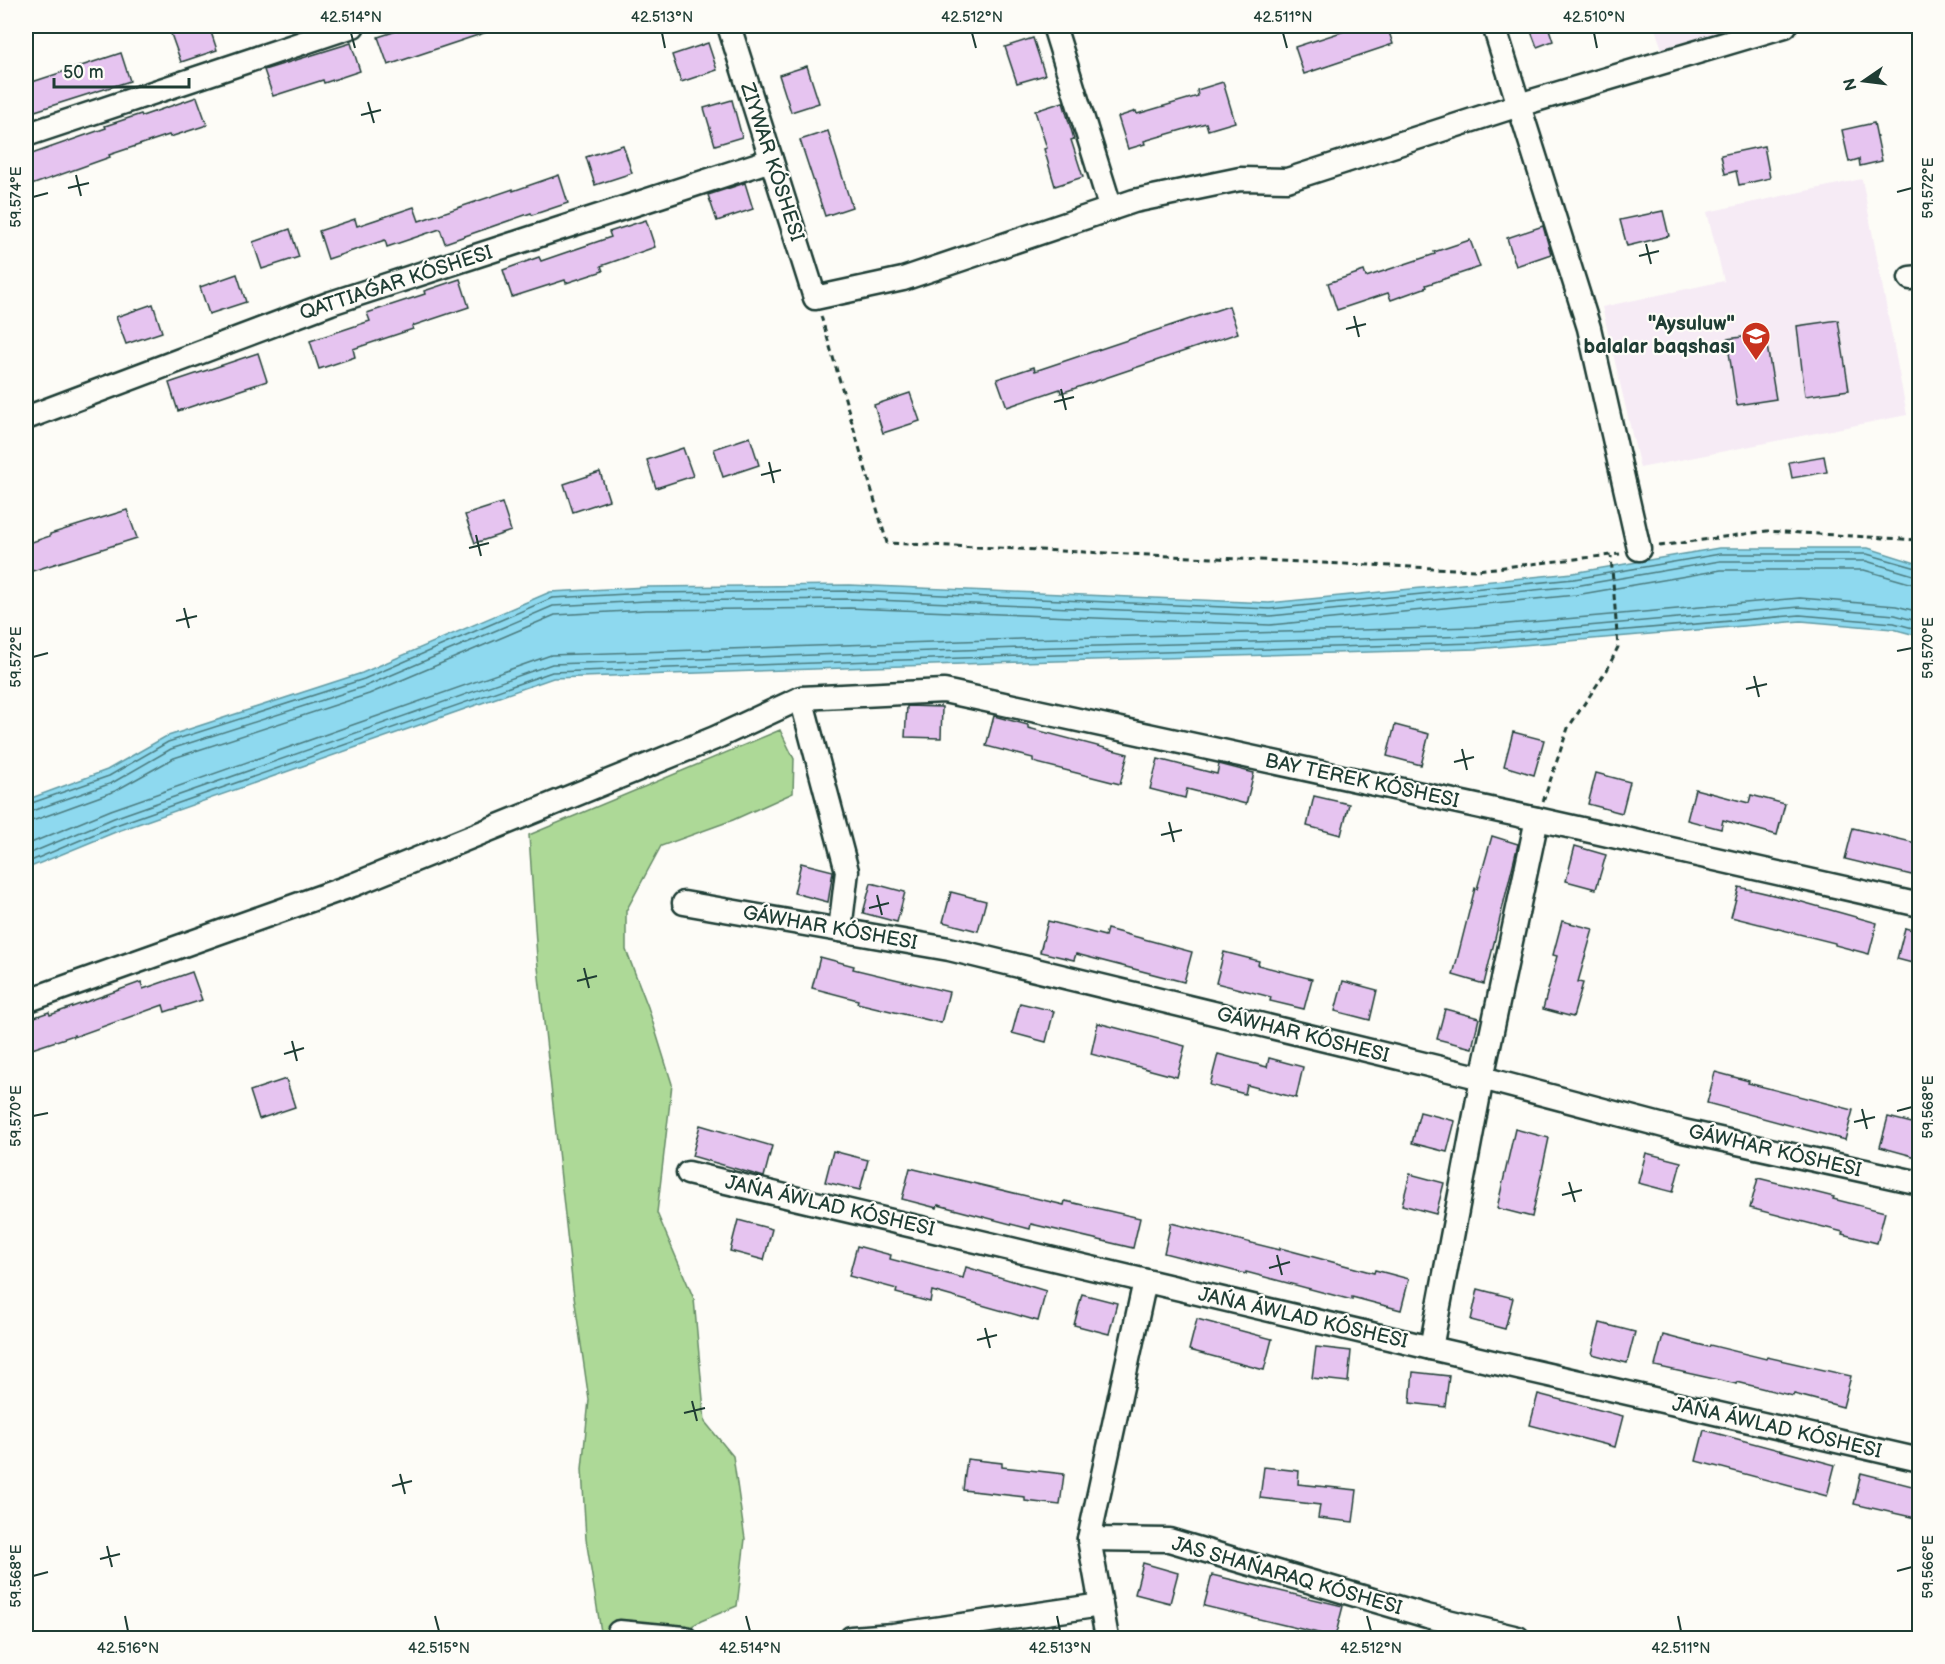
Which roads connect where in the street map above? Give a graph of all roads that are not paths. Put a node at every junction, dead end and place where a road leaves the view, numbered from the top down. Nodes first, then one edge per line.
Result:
1 (353, 26) edge
2 (729, 26) edge
3 (1054, 26) edge
4 (1494, 26) edge
5 (1785, 26) edge
6 (1519, 105) junction
7 (26, 135) edge
8 (771, 160) junction
9 (1111, 209) junction
10 (26, 418) edge
11 (1639, 549) road end
12 (801, 698) junction
13 (1537, 819) junction
14 (684, 903) dead end
15 (1920, 906) edge
16 (840, 930) junction
17 (26, 1001) edge
18 (1482, 1078) junction
19 (688, 1173) dead end
20 (1920, 1184) edge
21 (1145, 1281) junction
22 (1431, 1348) junction
23 (1920, 1460) edge
24 (1089, 1539) junction
25 (1101, 1605) junction
26 (619, 1632) dead end
27 (685, 1638) edge
28 (851, 1638) edge
29 (1107, 1638) edge
30 (1518, 1638) edge

1 - 7 street
2 - 8 street, ZIYWAR KÓSHESI
3 - 9 street
4 - 6 street
5 - 6 street
6 - 9 street
6 - 11 street
8 - 9 street, ZIYWAR KÓSHESI
8 - 10 street
12 - 13 street, BAY TEREK KÓSHESI
12 - 16 street
12 - 17 street
13 - 15 street, BAY TEREK KÓSHESI
13 - 18 street
14 - 16 street, GÁWHAR KÓSHESI
16 - 18 street, GÁWHAR KÓSHESI
18 - 20 street, GÁWHAR KÓSHESI
18 - 22 street
19 - 21 street, JAŃA ÁWLAD KÓSHESI
21 - 22 street, JAŃA ÁWLAD KÓSHESI
21 - 24 street
22 - 23 street, JAŃA ÁWLAD KÓSHESI
24 - 25 street
24 - 30 street, JAS SHAŃARAQ KÓSHESI
25 - 28 street
25 - 29 street
26 - 27 street

